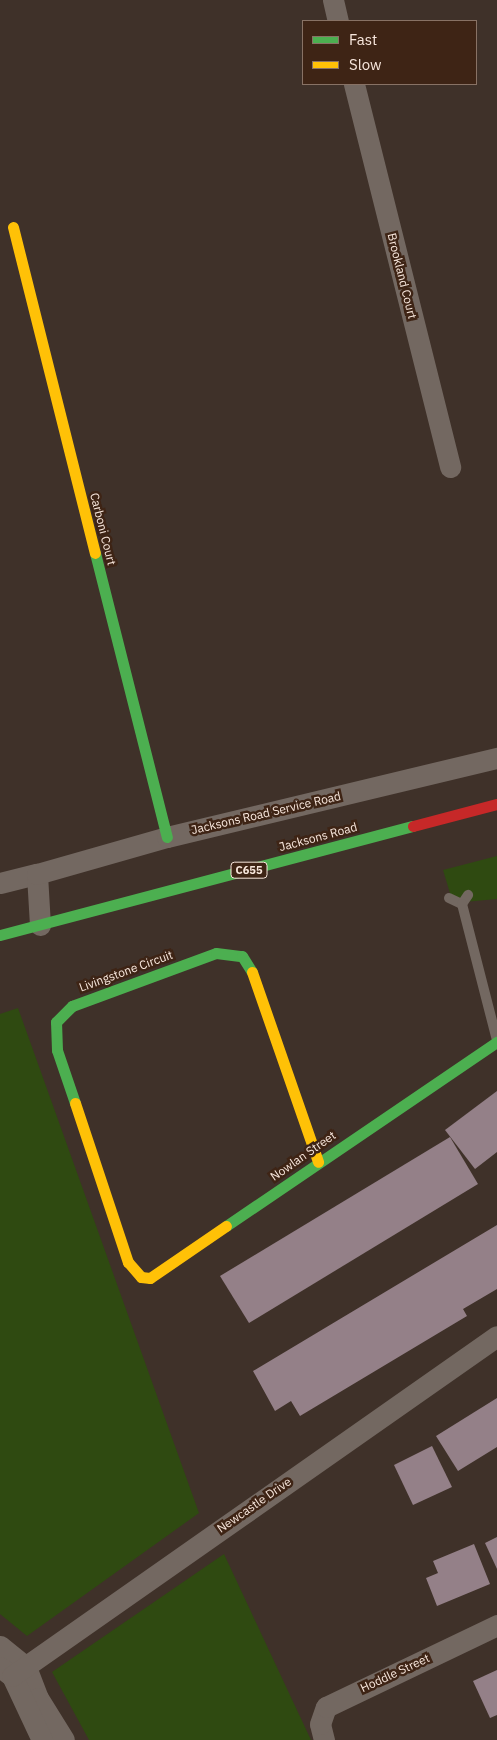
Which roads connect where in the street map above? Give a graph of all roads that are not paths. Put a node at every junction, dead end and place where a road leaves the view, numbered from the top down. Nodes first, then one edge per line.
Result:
1 (333, 0) edge
2 (338, 20) edge
3 (354, 85) edge
4 (12, 227) dead end
5 (450, 468) dead end
6 (497, 758) edge
7 (497, 804) edge
8 (167, 837) junction
9 (37, 874) junction
10 (0, 883) edge
11 (468, 895) dead end
12 (449, 898) dead end
13 (462, 904) junction
14 (40, 925) junction
15 (0, 935) edge
16 (497, 1041) edge
17 (318, 1162) junction
18 (128, 1262) joint
19 (497, 1336) edge
20 (497, 1625) edge
21 (0, 1646) edge
22 (13, 1670) edge
23 (42, 1740) edge
24 (64, 1740) edge
25 (324, 1740) edge

1 - 2 street
3 - 5 street, Brookland Court
4 - 8 street, Carboni Court
6 - 8 street, Jacksons Road Service Road
7 - 14 street, Jacksons Road / C655
8 - 9 street, Jacksons Road Service Road
9 - 10 street, Jacksons Road Service Road
9 - 14 street
11 - 13 lane
12 - 13 lane
13 - 16 lane
14 - 15 street, Jacksons Road / C655
16 - 17 street, Nowlan Street
17 - 18 street, Nowlan Street
17 - 18 street, Livingstone Circuit
19 - 22 street, Newcastle Drive
20 - 25 street, Hoddle Street
21 - 22 street
22 - 23 street
22 - 24 street

